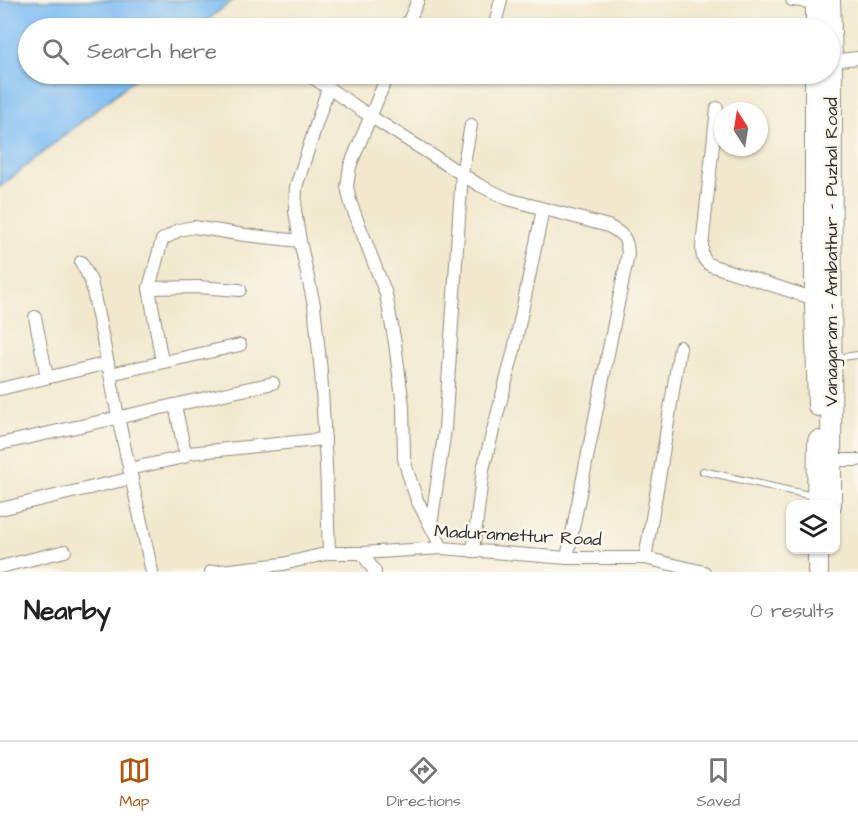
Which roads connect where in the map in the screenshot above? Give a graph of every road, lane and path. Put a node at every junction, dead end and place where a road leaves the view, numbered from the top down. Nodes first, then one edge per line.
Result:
1 (418, 0) edge
2 (501, 0) edge
3 (792, 0) edge
4 (823, 2) edge
5 (410, 18) edge
6 (496, 18) edge
7 (819, 18) edge
8 (825, 18) edge
9 (858, 58) edge
10 (840, 60) edge
11 (322, 84) edge
12 (384, 84) edge
13 (815, 84) edge
14 (831, 84) edge
15 (328, 88) junction
16 (370, 116) junction
17 (471, 125) dead end
18 (714, 136) edge
19 (462, 173) junction
20 (543, 209) junction
21 (300, 241) junction
22 (81, 262) dead end
23 (149, 288) junction
24 (240, 290) dead end
25 (815, 299) junction
26 (35, 316) dead end
27 (240, 345) dead end
28 (680, 347) dead end
29 (858, 355) edge
30 (831, 359) junction
31 (162, 362) junction
32 (109, 368) junction
33 (47, 377) junction
34 (273, 383) dead end
35 (0, 389) edge
36 (175, 405) junction
37 (118, 417) junction
38 (325, 439) junction
39 (0, 444) edge
40 (184, 457) dead end
41 (831, 459) junction
42 (858, 460) edge
43 (703, 471) dead end
44 (130, 474) junction
45 (814, 500) edge
46 (822, 500) edge
47 (822, 500) edge
48 (0, 508) edge
49 (430, 525) junction
50 (442, 548) junction
51 (65, 551) dead end
52 (473, 551) junction
53 (329, 553) junction
54 (362, 553) junction
55 (818, 554) edge
56 (832, 554) edge
57 (567, 558) junction
58 (645, 558) junction
59 (0, 567) edge
60 (285, 568) edge
61 (152, 572) edge
62 (211, 572) edge
63 (375, 572) edge
64 (704, 572) edge
65 (818, 572) edge
66 (832, 572) edge

1 - 5 street
2 - 6 street
3 - 4 street
4 - 7 main road
4 - 8 main road, Vanagaram - Ambathur - Puzhal Road
9 - 10 street
11 - 15 street
12 - 16 street
13 - 25 main road
14 - 30 main road, Vanagaram - Ambathur - Puzhal Road
15 - 16 street
15 - 21 street
16 - 19 street
16 - 49 street
17 - 19 street
18 - 25 street
19 - 20 street
19 - 49 street
20 - 52 street
20 - 57 street
21 - 23 street
21 - 38 street
22 - 32 street
23 - 24 street
23 - 31 street
25 - 46 main road
26 - 33 street
27 - 31 street
28 - 58 street
29 - 30 lane
30 - 41 main road, Vanagaram - Ambathur - Puzhal Road
31 - 32 street
32 - 33 street
32 - 37 street
33 - 35 street
34 - 36 street
36 - 37 street
36 - 38 street
37 - 39 street
37 - 44 street
38 - 53 street
40 - 44 street
41 - 42 street
41 - 47 main road, Vanagaram - Ambathur - Puzhal Road
43 - 45 lane
44 - 48 street
44 - 61 street
49 - 50 street
50 - 52 street, Maduramettur Road
50 - 54 street, Maduramettur Road
51 - 59 street
52 - 57 street, Maduramettur Road
53 - 54 street, Maduramettur Road
53 - 60 street, Maduramettur Road
54 - 63 street
55 - 65 main road
56 - 66 main road
57 - 58 street, Maduramettur Road
58 - 64 street, Maduramettur Road
60 - 62 street, Maduramettur Road

